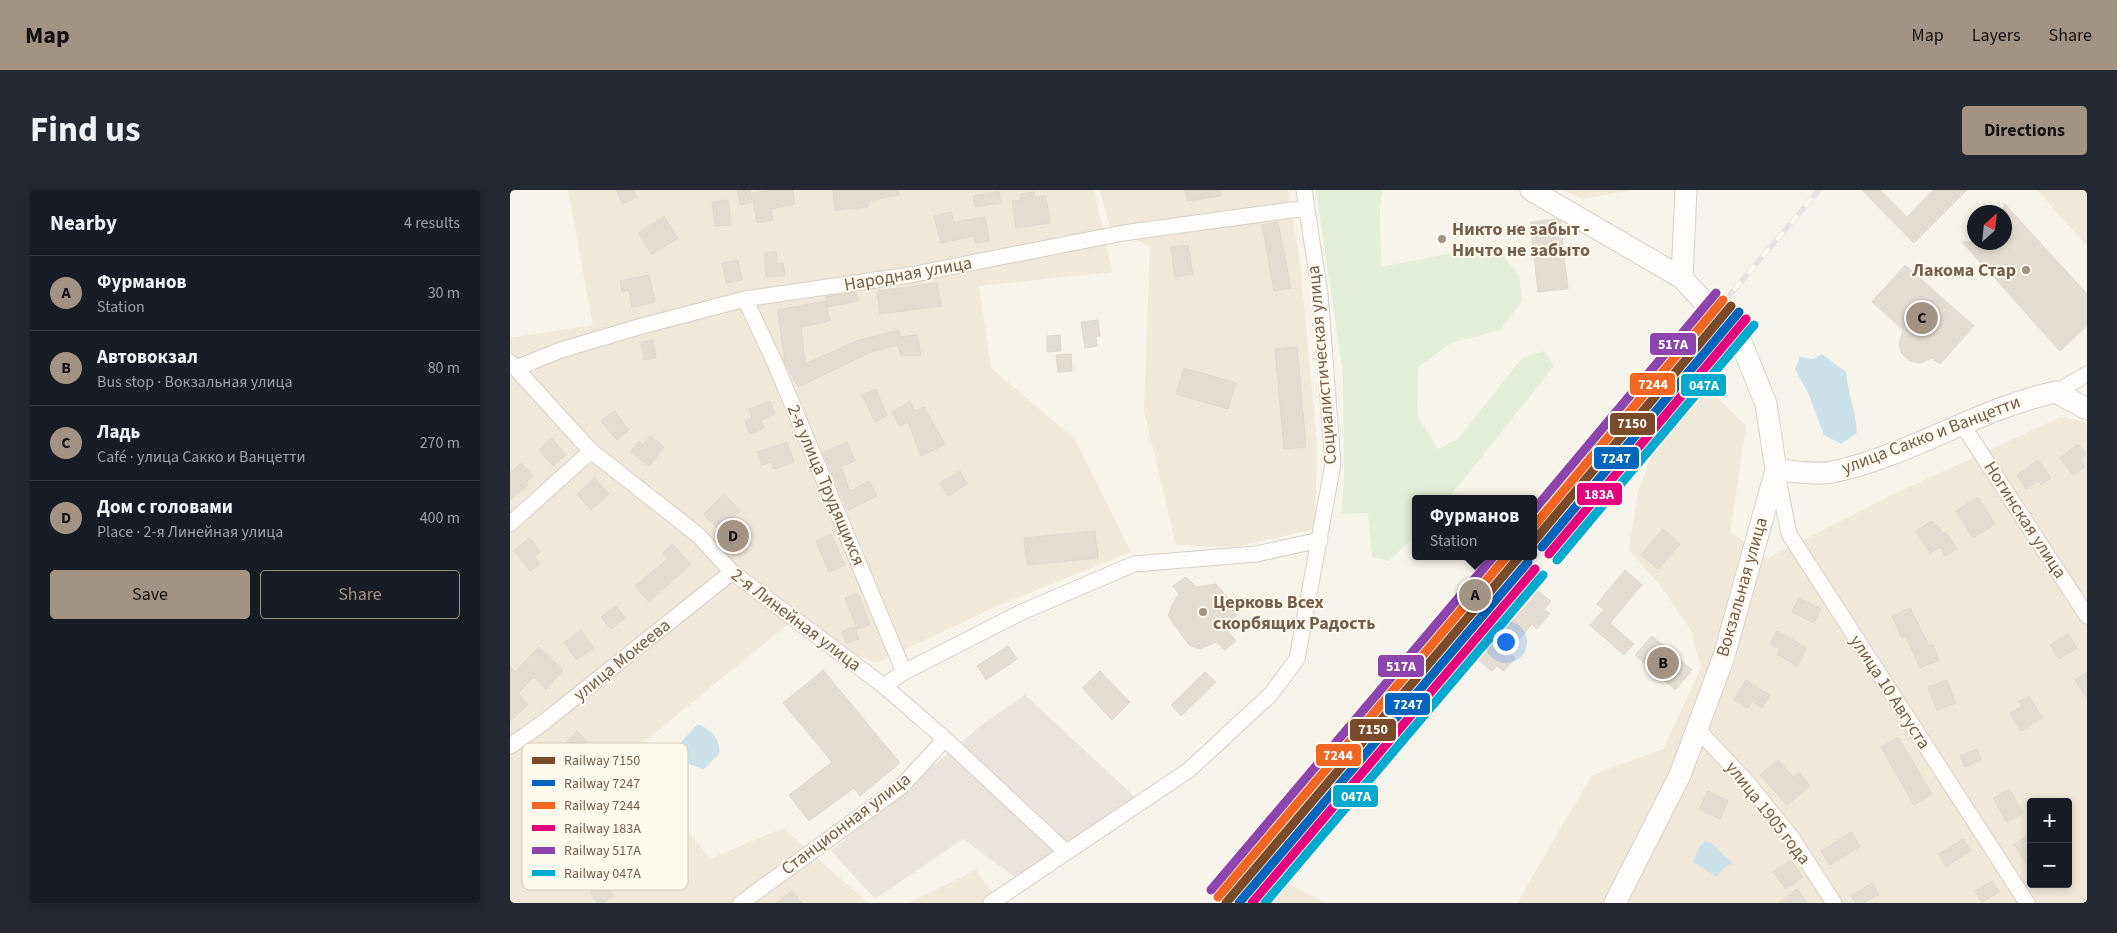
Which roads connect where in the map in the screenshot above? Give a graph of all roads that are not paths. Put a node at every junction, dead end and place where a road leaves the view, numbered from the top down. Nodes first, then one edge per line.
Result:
1 (1304, 190) edge
2 (1531, 190) edge
3 (1686, 190) edge
4 (1306, 208) junction
5 (1682, 278) junction
6 (744, 299) junction
7 (513, 365) edge
8 (2087, 374) edge
9 (2056, 392) junction
10 (2087, 409) edge
11 (1962, 424) junction
12 (591, 451) junction
13 (1776, 470) junction
14 (510, 524) edge
15 (1320, 540) junction
16 (732, 572) junction
17 (2087, 616) edge
18 (904, 672) junction
19 (884, 686) junction
20 (1697, 728) junction
21 (945, 739) junction
22 (510, 746) edge
23 (1066, 852) junction
24 (741, 903) edge
25 (991, 903) edge
26 (1615, 903) edge
27 (1834, 903) edge
28 (2027, 903) edge

1 - 4 street, Социалистическая улица
2 - 5 main road, Вокзальная улица
3 - 5 main road
4 - 6 street, Народная улица
4 - 15 street, Социалистическая улица
5 - 13 main road, Вокзальная улица
6 - 7 street, Народная улица
6 - 18 street, 2-я улица Трудящихся
7 - 12 street, 2-я Линейная улица
8 - 9 street
9 - 10 main road
9 - 11 main road, улица Сакко и Ванцетти
11 - 13 main road, улица Сакко и Ванцетти
11 - 17 street, Ногинская улица
12 - 14 street
12 - 16 street, 2-я Линейная улица
13 - 20 main road, Вокзальная улица
13 - 28 street, улица 10 Августа
15 - 18 street
15 - 23 street, Социалистическая улица
16 - 19 street, 2-я Линейная улица
16 - 22 street, улица Мокеева
18 - 19 street
19 - 21 street, 2-я Линейная улица
20 - 26 main road, Вокзальная улица
20 - 27 street, улица 1905 года
21 - 23 street, 2-я Линейная улица
21 - 24 street, Станционная улица
23 - 25 street, Социалистическая улица

